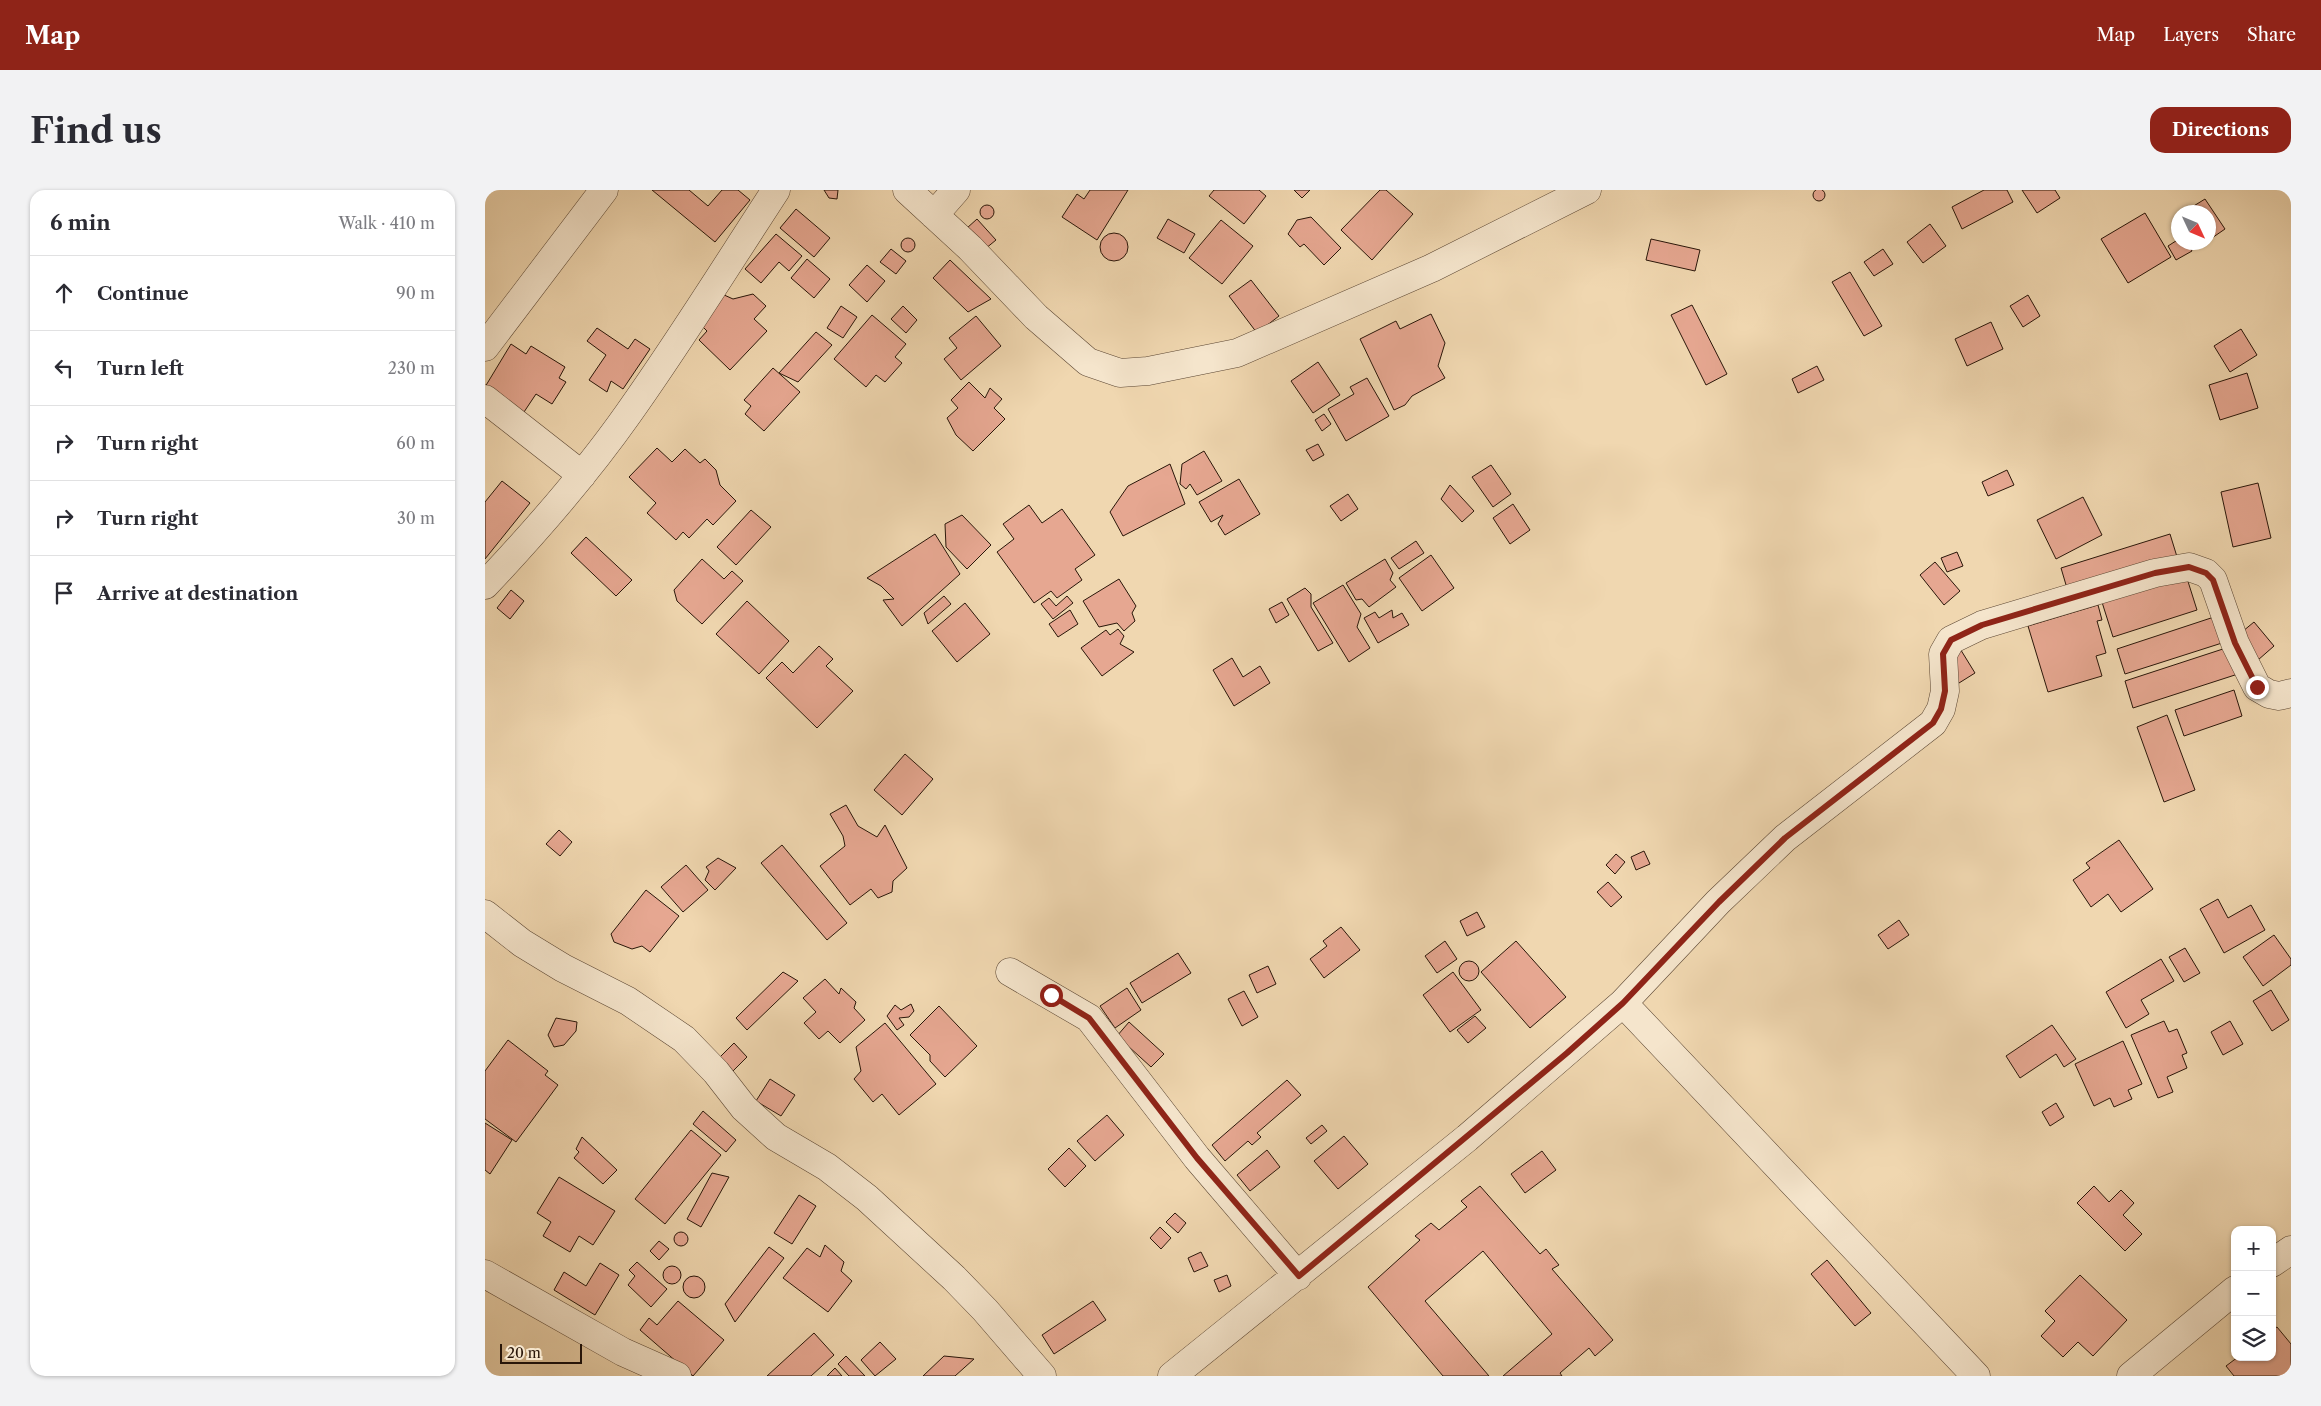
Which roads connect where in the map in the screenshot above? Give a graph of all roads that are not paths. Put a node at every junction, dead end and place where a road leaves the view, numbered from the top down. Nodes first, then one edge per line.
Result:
1 (604, 190) edge
2 (776, 190) edge
3 (907, 190) edge
4 (956, 190) edge
5 (1587, 190) edge
6 (934, 215) junction
7 (485, 347) edge
8 (485, 399) edge
9 (582, 475) junction
10 (485, 585) edge
11 (2291, 693) edge
12 (485, 914) edge
13 (1009, 972) dead end
14 (1623, 1003) junction
15 (2291, 1250) edge
16 (2276, 1260) edge
17 (485, 1274) edge
18 (1299, 1276) junction
19 (2231, 1293) edge
20 (677, 1376) edge
21 (1042, 1376) edge
22 (1172, 1376) edge
23 (1975, 1376) edge
24 (2131, 1376) edge

1 - 7 street
2 - 9 street
3 - 6 street
4 - 6 street
5 - 6 street
8 - 9 street
9 - 10 street
11 - 14 street
12 - 21 street
13 - 18 street
14 - 18 street
14 - 23 street
15 - 16 street
17 - 20 street
18 - 22 street
19 - 24 street

